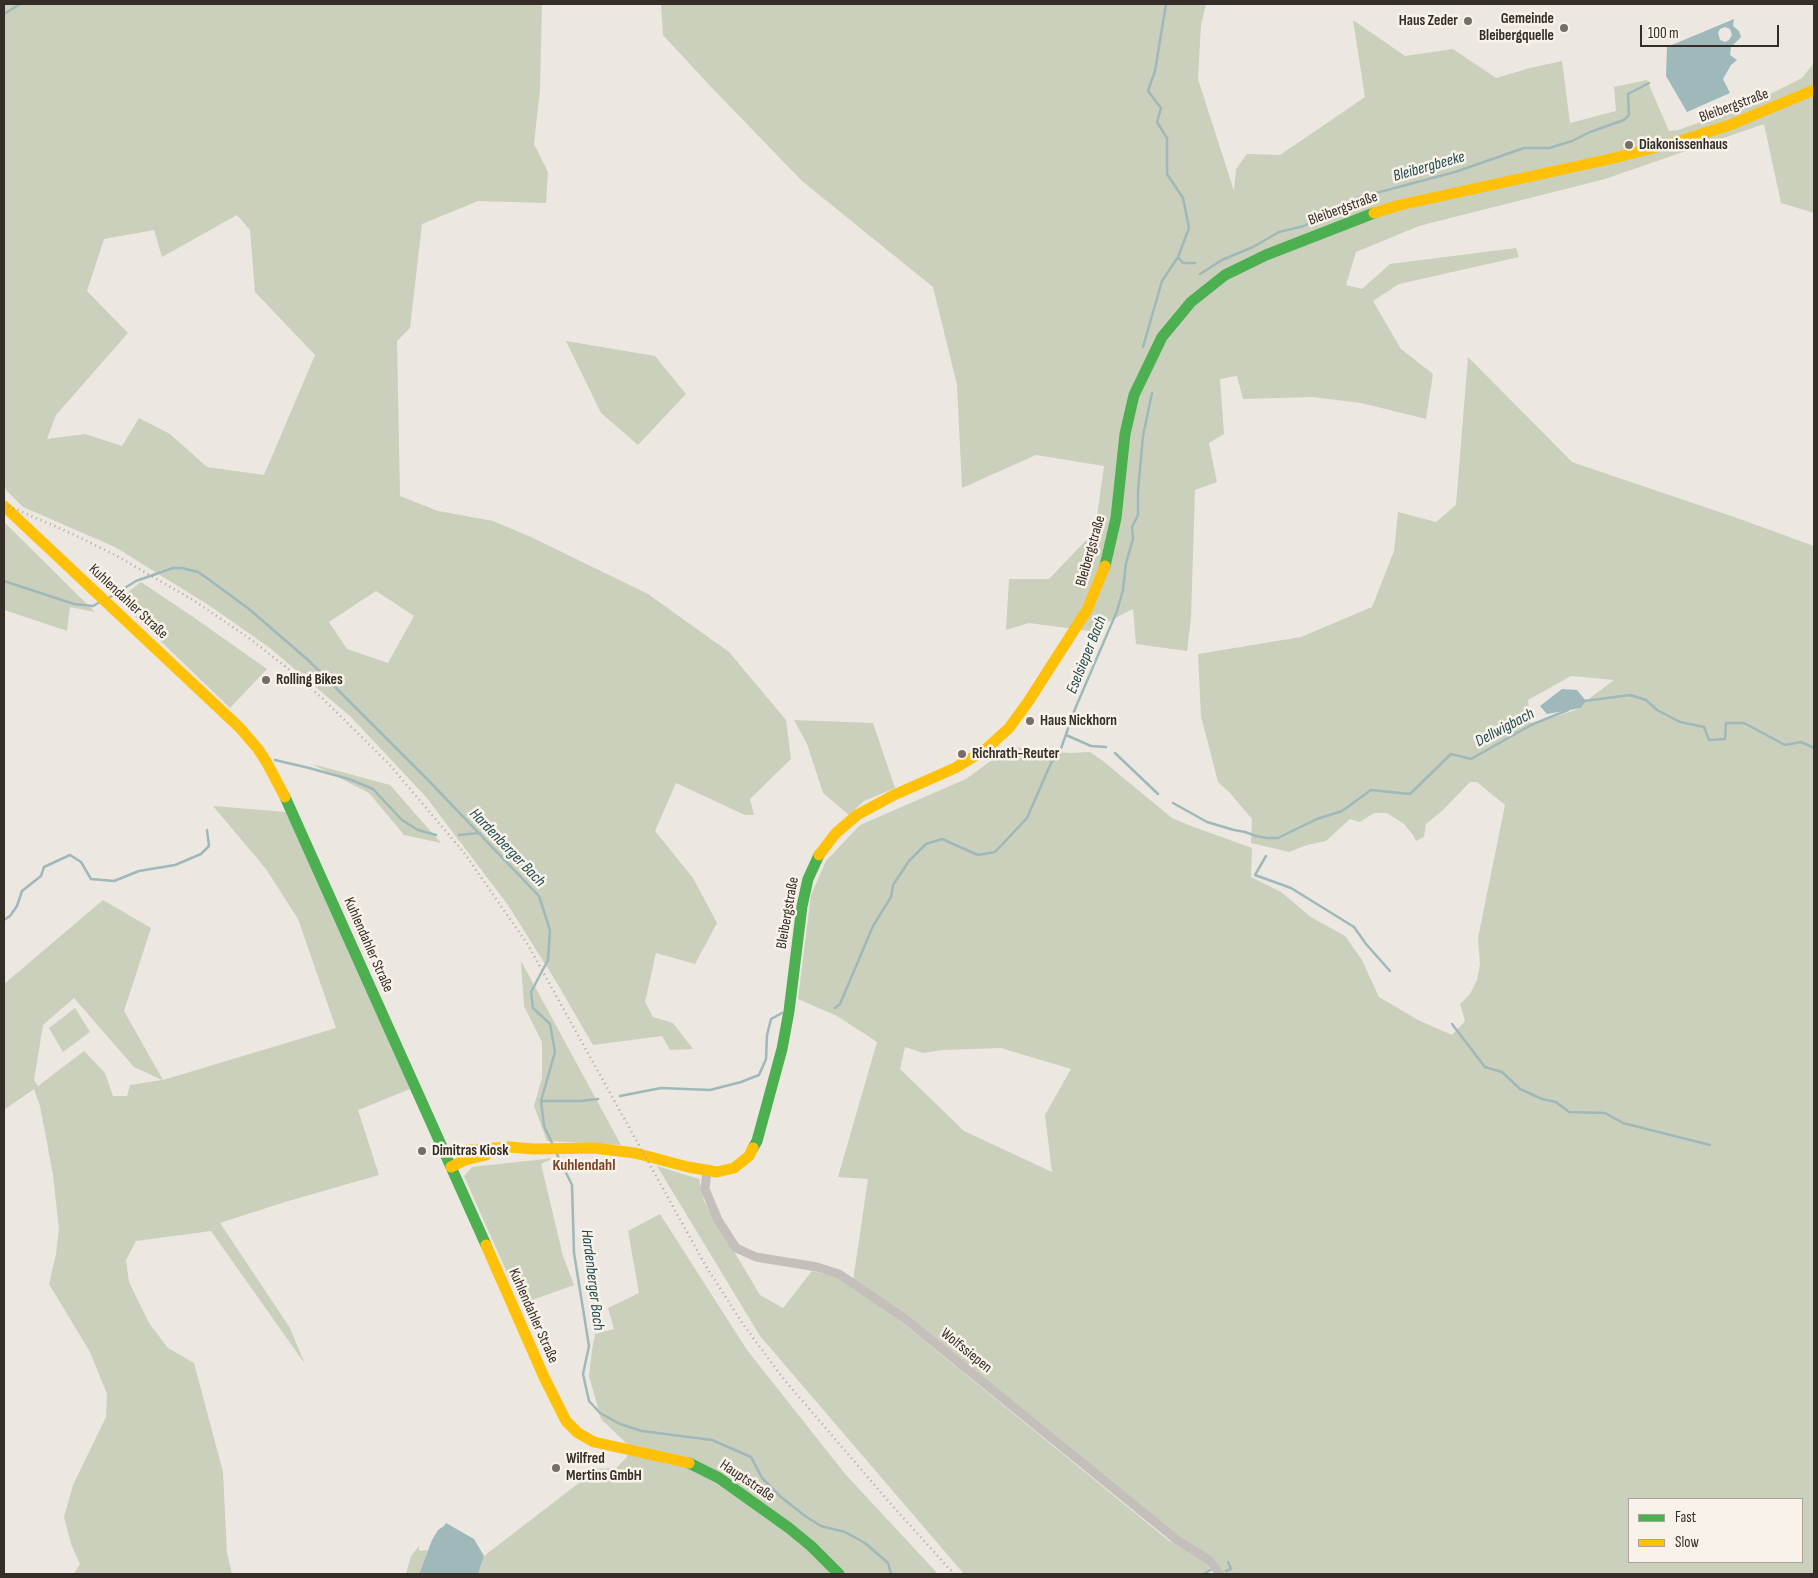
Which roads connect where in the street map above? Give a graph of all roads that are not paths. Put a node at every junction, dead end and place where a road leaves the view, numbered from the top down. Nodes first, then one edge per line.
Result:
1 (1814, 90) edge
2 (4, 506) edge
3 (533, 1149) junction
4 (444, 1152) junction
5 (452, 1167) junction
6 (707, 1171) junction
7 (620, 1449) joint
8 (839, 1574) edge
9 (1220, 1574) edge

1 - 6 street, Bleibergstraße
2 - 4 street, Kuhlendahler Straße
3 - 4 street, Bleibergstraße
3 - 5 street, Bleibergstraße
3 - 6 street, Bleibergstraße
4 - 5 street, Kuhlendahler Straße
5 - 7 street, Kuhlendahler Straße
6 - 9 street, Wolfssiepen
7 - 8 street, Hauptstraße

